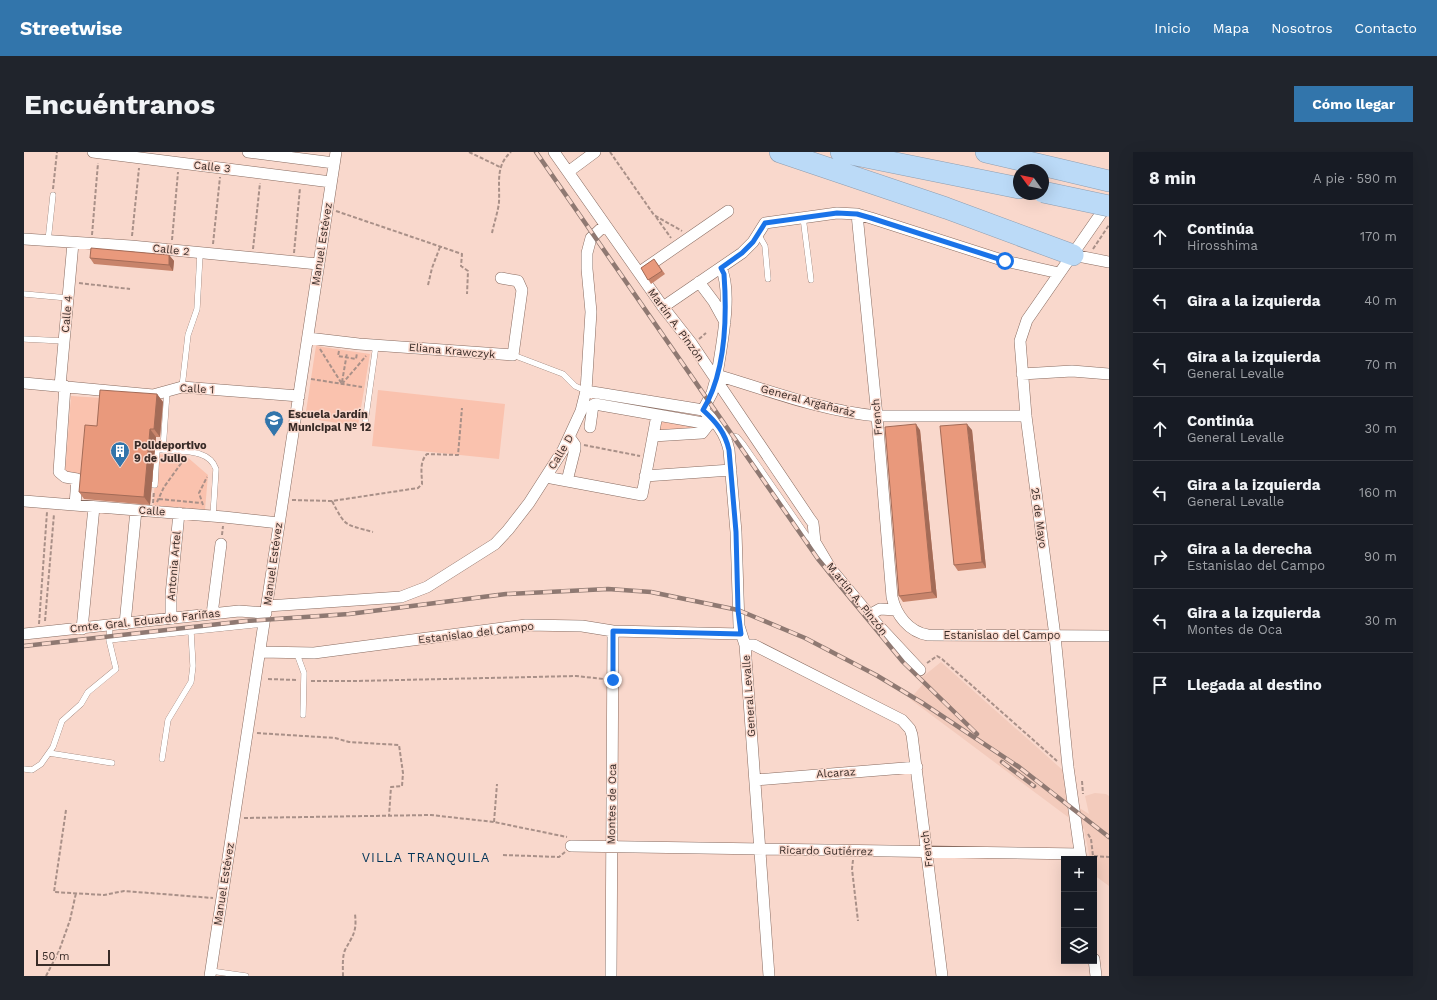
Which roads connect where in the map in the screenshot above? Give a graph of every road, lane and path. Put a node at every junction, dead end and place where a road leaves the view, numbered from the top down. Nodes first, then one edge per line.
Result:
1 (57, 152) edge
2 (96, 152) edge
3 (248, 152) edge
4 (469, 152) edge
5 (511, 152) edge
6 (554, 152) edge
7 (595, 152) edge
8 (610, 152) edge
9 (780, 152) edge
10 (841, 152) edge
11 (1041, 152) edge
12 (992, 154) edge
13 (140, 157) junction
14 (335, 157) edge
15 (179, 163) junction
16 (500, 167) junction
17 (221, 168) junction
18 (1109, 168) edge
19 (261, 172) junction
20 (568, 172) junction
21 (301, 178) junction
22 (1109, 181) edge
23 (331, 182) junction
24 (1013, 187) edge
25 (1049, 193) edge
26 (53, 195) joint
27 (1109, 202) edge
28 (1109, 206) edge
29 (327, 209) junction
30 (728, 211) dead end
31 (857, 214) junction
32 (655, 216) junction
33 (803, 217) junction
34 (605, 224) junction
35 (1109, 225) edge
36 (492, 233) dead end
37 (692, 236) junction
38 (756, 238) junction
39 (24, 239) edge
40 (48, 241) junction
41 (73, 243) junction
42 (91, 244) junction
43 (131, 246) junction
44 (677, 246) junction
45 (440, 247) junction
46 (171, 250) junction
47 (1097, 251) dead end
48 (200, 254) junction
49 (212, 255) junction
50 (1073, 255) junction
51 (252, 258) junction
52 (293, 262) junction
53 (1109, 262) edge
54 (318, 264) junction
55 (721, 268) junction
56 (639, 273) junction
57 (1060, 273) junction
58 (501, 278) dead end
59 (768, 279) dead end
60 (811, 280) dead end
61 (70, 282) junction
62 (699, 282) junction
63 (428, 285) dead end
64 (130, 289) dead end
65 (24, 294) edge
66 (467, 294) dead end
67 (68, 298) junction
68 (663, 307) junction
69 (725, 322) junction
70 (311, 338) junction
71 (24, 339) edge
72 (64, 341) junction
73 (349, 343) junction
74 (376, 345) junction
75 (513, 356) junction
76 (1022, 374) junction
77 (1109, 374) edge
78 (302, 378) junction
79 (717, 378) junction
80 (24, 383) edge
81 (342, 384) junction
82 (63, 386) junction
83 (182, 387) junction
84 (370, 388) junction
85 (167, 390) junction
86 (586, 391) junction
87 (299, 396) junction
88 (462, 408) dead end
89 (703, 410) junction
90 (656, 415) junction
91 (878, 416) junction
92 (1026, 416) junction
93 (365, 423) dead end
94 (712, 423) junction
95 (590, 427) dead end
96 (724, 434) junction
97 (653, 436) junction
98 (573, 443) junction
99 (163, 450) junction
100 (188, 452) junction
101 (649, 458) junction
102 (731, 470) junction
103 (645, 476) junction
104 (546, 477) junction
105 (567, 481) junction
106 (139, 484) edge
107 (155, 485) junction
108 (159, 499) junction
109 (283, 500) junction
110 (24, 501) edge
111 (332, 501) junction
112 (52, 503) junction
113 (202, 503) dead end
114 (75, 505) junction
115 (94, 507) junction
116 (136, 510) junction
117 (153, 512) junction
118 (179, 513) junction
119 (219, 516) junction
120 (810, 519) joint
121 (279, 523) junction
122 (373, 532) dead end
123 (815, 542) junction
124 (221, 544) joint
125 (212, 614) junction
126 (266, 614) junction
127 (898, 614) junction
128 (869, 615) junction
129 (171, 619) junction
130 (125, 624) junction
131 (110, 626) junction
132 (82, 629) junction
133 (613, 631) junction
134 (191, 632) junction
135 (42, 633) junction
136 (24, 634) edge
137 (741, 634) junction
138 (1055, 636) junction
139 (1109, 636) edge
140 (109, 640) junction
141 (745, 645) junction
142 (260, 652) junction
143 (297, 654) junction
144 (920, 670) joint
145 (268, 679) dead end
146 (613, 680) junction
147 (304, 681) junction
148 (303, 715) dead end
149 (248, 732) junction
150 (49, 753) junction
151 (162, 759) dead end
152 (112, 763) dead end
153 (917, 767) junction
154 (1068, 767) junction
155 (24, 769) edge
156 (755, 780) junction
157 (1082, 781) dead end
158 (497, 784) dead end
159 (1084, 800) dead end
160 (66, 810) dead end
161 (389, 816) junction
162 (234, 819) junction
163 (494, 822) junction
164 (1087, 827) dead end
165 (571, 846) junction
166 (611, 846) junction
167 (761, 850) junction
168 (854, 851) junction
169 (927, 852) junction
170 (503, 854) dead end
171 (1061, 856) edge
172 (1081, 856) edge
173 (1109, 856) edge
174 (76, 893) junction
175 (222, 899) junction
176 (355, 914) dead end
177 (858, 922) dead end
178 (1095, 964) edge
179 (211, 973) edge
180 (46, 976) edge
181 (246, 976) edge
182 (343, 976) edge
183 (611, 976) edge
184 (769, 976) edge
185 (942, 976) edge
186 (1096, 976) edge

1 - 26 path
2 - 13 street, Calle 3
2 - 42 path
3 - 14 street
4 - 16 path
5 - 16 path
6 - 20 street, Martín A. Pinzón
7 - 20 street
8 - 32 path
9 - 50 highway
10 - 24 highway
11 - 18 highway
12 - 22 highway
13 - 15 street, Calle 3
13 - 43 path
14 - 23 street, Manuel Estévez
15 - 17 street, Calle 3
15 - 46 path
16 - 36 path
17 - 19 street, Calle 3
17 - 49 path
19 - 21 street, Calle 3
19 - 51 path
20 - 34 street, Martín A. Pinzón
21 - 23 street, Calle 3
21 - 52 path
23 - 29 street, Manuel Estévez
25 - 28 highway, bridge
26 - 40 lane
27 - 50 street, 25 de Mayo
29 - 45 path
29 - 54 street, Manuel Estévez
30 - 37 street
31 - 33 street
31 - 57 street
31 - 91 street, French
32 - 37 path
32 - 44 path
33 - 38 street
33 - 60 lane
34 - 56 street, Martín A. Pinzón
34 - 86 street, Calle D
35 - 47 path
37 - 44 street
38 - 55 street
38 - 59 lane
39 - 40 street, Calle 2
40 - 41 street, Calle 2
41 - 42 street, Calle 2
41 - 61 street, Calle 4
42 - 43 street, Calle 2
43 - 46 street, Calle 2
44 - 56 street
45 - 63 path
45 - 66 path
46 - 48 street, Calle 2
48 - 49 street, Calle 2
48 - 83 lane
49 - 51 street, Calle 2
50 - 53 street
50 - 57 street, 25 de Mayo
51 - 52 street, Calle 2
52 - 54 street, Calle 2
54 - 70 street, Manuel Estévez
55 - 62 street
55 - 69 street
56 - 68 street, Martín A. Pinzón
57 - 76 street, 25 de Mayo
58 - 75 street
61 - 64 path
61 - 67 street, Calle 4
62 - 68 street
62 - 69 street
65 - 67 lane
67 - 72 street, Calle 4
68 - 79 street, Martín A. Pinzón
69 - 79 street
70 - 73 street, Eliana Krawczyk
70 - 78 street, Manuel Estévez
70 - 81 path
71 - 72 lane
72 - 82 street, Calle 4
73 - 74 street, Eliana Krawczyk
73 - 81 path
74 - 75 street, Eliana Krawczyk
74 - 81 path
74 - 84 lane
75 - 86 lane, Eliana Krawczyk
76 - 77 street
76 - 92 street, 25 de Mayo
78 - 81 path
78 - 87 street, Manuel Estévez
79 - 89 street
79 - 91 street, General Argañaráz
79 - 120 street, Martín A. Pinzón
80 - 82 street, Calle 1
81 - 84 path
82 - 85 street, Calle 1
82 - 114 street, Calle 4
83 - 85 street, Calle 1
83 - 87 street, Calle 1
84 - 93 lane
85 - 99 lane
86 - 89 street
86 - 98 street, Calle D
87 - 109 street, Manuel Estévez
88 - 111 path
89 - 94 street, General Levalle
90 - 94 street
90 - 95 street
90 - 97 street
91 - 92 street, General Argañaráz
91 - 127 street, French
92 - 138 street, 25 de Mayo
94 - 96 street, General Levalle
94 - 97 street
96 - 102 street, General Levalle
96 - 123 lane
97 - 101 street
98 - 101 path
98 - 104 street, Calle D
98 - 105 street
99 - 100 lane
99 - 107 lane
100 - 108 path
100 - 119 lane
101 - 103 street
102 - 103 street
102 - 137 street, General Levalle
103 - 105 street
104 - 105 street
104 - 126 street, Calle D
106 - 107 lane
107 - 117 path
108 - 113 path
108 - 117 path
109 - 111 path
109 - 121 street, Manuel Estévez
110 - 112 street, Calle
111 - 122 path
112 - 114 street, Calle
112 - 135 path
112 - 135 path
114 - 115 street, Calle
115 - 116 street, Calle
115 - 132 street
116 - 117 street, Calle
116 - 130 street
117 - 118 street, Calle
118 - 119 street, Calle
118 - 129 street, Antonia Artel
119 - 121 street, Calle
119 - 124 path
120 - 123 street, M.artín A. Pinzón
121 - 126 street, Manuel Estévez
123 - 128 street, M.artín A. Pinzón
124 - 125 street
125 - 126 street, Cmte. Gral. Eduardo Fariñas
125 - 129 street, Cmte. Gral. Eduardo Fariñas
126 - 134 lane
126 - 142 street, Manuel Estévez
127 - 128 street
127 - 138 street, Estanislao del Campo
128 - 144 street, M.artín A. Pinzón
129 - 130 street, Cmte. Gral. Eduardo Fariñas
130 - 131 street, Cmte. Gral. Eduardo Fariñas
131 - 132 street, Cmte. Gral. Eduardo Fariñas
131 - 140 lane
132 - 135 street, Cmte. Gral. Eduardo Fariñas
133 - 137 street, Estanislao del Campo
133 - 143 street, Estanislao del Campo
133 - 146 street, Montes de Oca
134 - 140 lane
134 - 151 lane
135 - 136 street, Cmte. Gral. Eduardo Fariñas
137 - 141 street, General Levalle
138 - 139 street, Estanislao del Campo
138 - 154 street, 25 de Mayo
140 - 150 lane
141 - 153 street, French
141 - 156 street, General Levalle
142 - 143 street, Estanislao del Campo
142 - 149 street, Manuel Estévez
143 - 147 lane
144 - 154 path
145 - 147 path
146 - 147 path
146 - 166 street, Montes de Oca
147 - 148 lane
149 - 161 path
149 - 162 street, Manuel Estévez
150 - 152 lane
150 - 155 lane
153 - 156 street, Alcaraz
153 - 169 street, French
154 - 172 street, 25 de Mayo
156 - 167 street, General Levalle
157 - 159 path
158 - 163 path
160 - 174 path
161 - 162 path
161 - 163 path
162 - 175 street, Manuel Estévez
163 - 165 path
164 - 173 path
165 - 166 street, Ricardo Gutiérrez
165 - 170 path
166 - 167 street, Ricardo Gutiérrez
166 - 183 street, Montes de Oca
167 - 168 street, Ricardo Gutiérrez
167 - 184 street, General Levalle
168 - 169 street, Ricardo Gutiérrez
168 - 177 path
169 - 171 street, Ricardo Gutiérrez
169 - 185 street, French
174 - 175 path
174 - 180 path
175 - 179 street, Manuel Estévez
176 - 182 path
178 - 186 street
179 - 181 lane

